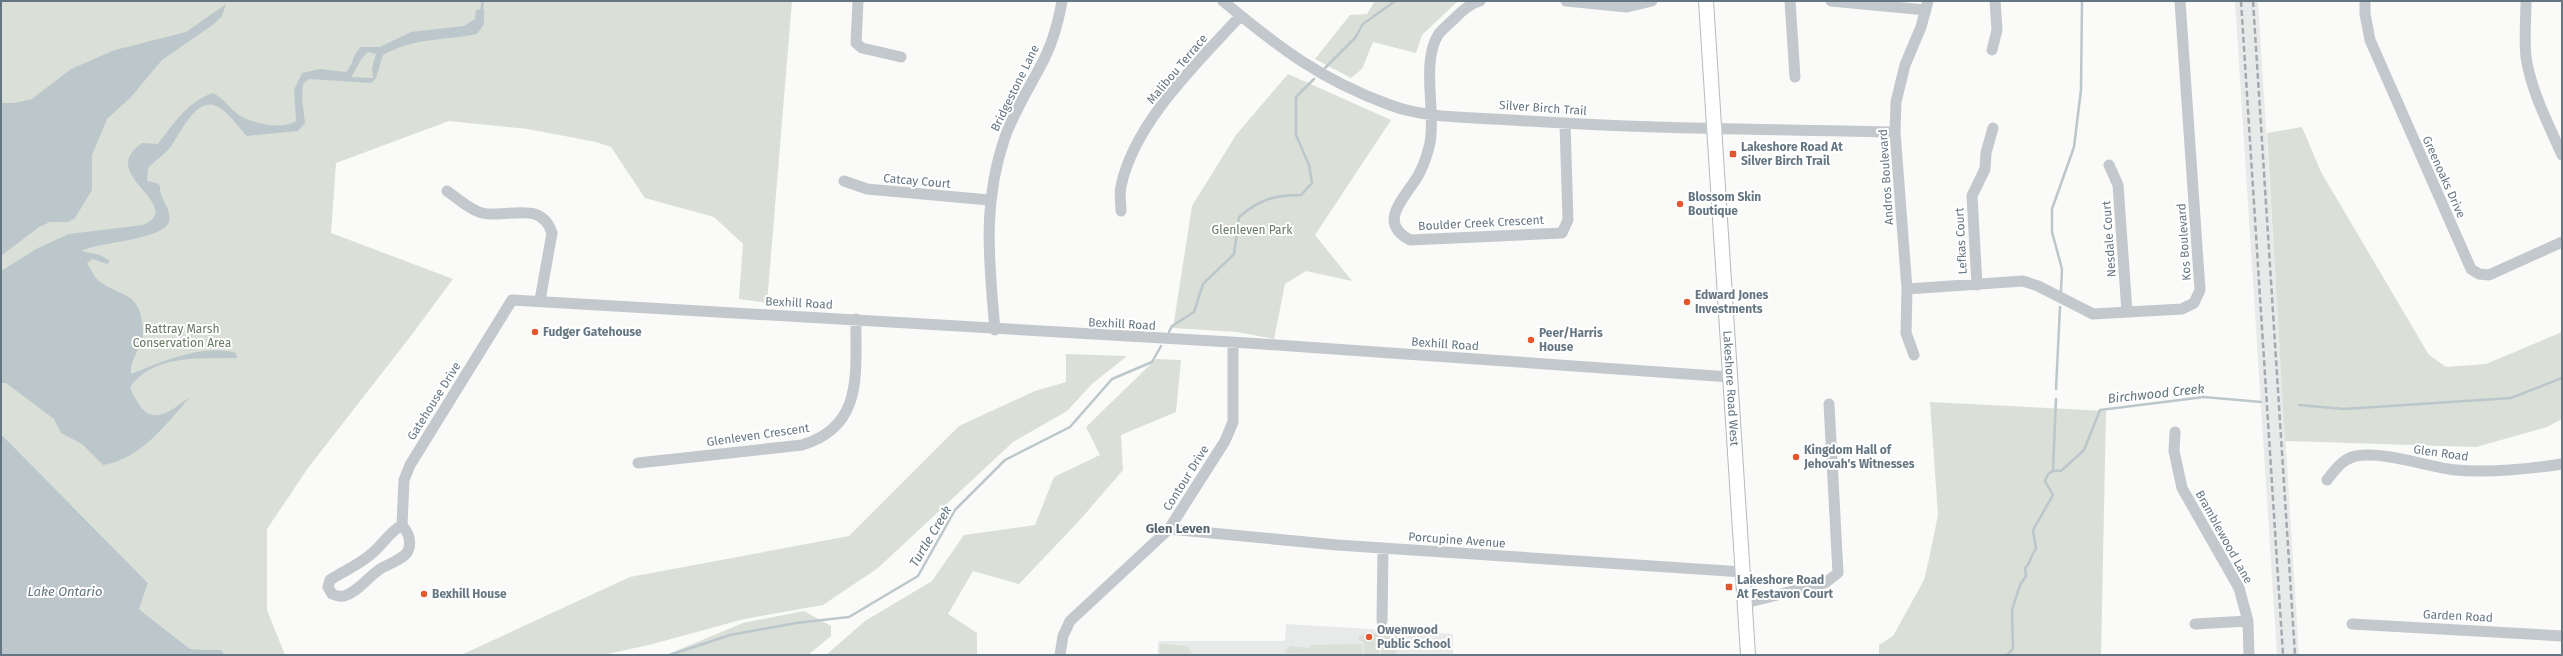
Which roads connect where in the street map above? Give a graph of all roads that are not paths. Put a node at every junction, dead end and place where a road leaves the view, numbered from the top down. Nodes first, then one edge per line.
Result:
1 (858, 1) edge
2 (1062, 1) edge
3 (1222, 1) edge
4 (1480, 1) edge
5 (1566, 1) edge
6 (1652, 1) edge
7 (1706, 1) edge
8 (1790, 1) edge
9 (1831, 1) edge
10 (1995, 1) edge
11 (2180, 1) edge
12 (2365, 1) edge
13 (2526, 1) edge
14 (1927, 5) edge
15 (1240, 16) junction
16 (1992, 50) dead end
17 (901, 56) dead end
18 (1795, 77) dead end
19 (1433, 114) junction
20 (1565, 124) junction
21 (1713, 128) junction
22 (1993, 128) dead end
23 (1895, 132) junction
24 (2562, 155) edge
25 (2109, 165) dead end
26 (844, 181) dead end
27 (447, 191) dead end
28 (989, 200) junction
29 (1121, 211) dead end
30 (2562, 242) edge
31 (1976, 285) junction
32 (1907, 289) junction
33 (512, 300) joint
34 (540, 300) junction
35 (2127, 312) junction
36 (856, 319) junction
37 (995, 330) junction
38 (1233, 344) junction
39 (1914, 355) dead end
40 (1730, 378) junction
41 (1829, 404) dead end
42 (2174, 432) dead end
43 (638, 463) dead end
44 (2562, 464) edge
45 (2327, 480) dead end
46 (402, 525) junction
47 (1170, 529) junction
48 (1383, 548) junction
49 (1743, 572) junction
50 (1745, 603) junction
51 (1382, 621) dead end
52 (2248, 621) junction
53 (2195, 624) dead end
54 (2352, 624) dead end
55 (2562, 636) edge
56 (1060, 655) edge
57 (1748, 655) edge
58 (2249, 655) edge

1 - 17 street
2 - 28 street, Bridgestone Lane
3 - 15 street, Silver Birch Trail
4 - 19 street
5 - 6 street
7 - 21 main road, Lakeshore Road West
8 - 18 street
9 - 14 street
10 - 16 street
11 - 35 street, Kos Boulevard
12 - 30 street, Greenoaks Drive
13 - 24 street
14 - 23 street, Andros Boulevard
15 - 19 street, Silver Birch Trail
15 - 29 street, Malibou Terrace
19 - 20 street, Silver Birch Trail
19 - 20 street, Boulder Creek Crescent
20 - 21 street, Silver Birch Trail
21 - 23 street, Silver Birch Trail
21 - 40 main road, Lakeshore Road West
22 - 31 street, Lefkas Court
23 - 32 street, Andros Boulevard
25 - 35 street, Nesdale Court
26 - 28 street, Catcay Court
27 - 34 street
28 - 37 street, Bridgestone Lane
31 - 32 street, Kos Boulevard
31 - 35 street, Kos Boulevard
32 - 39 street, Andros Boulevard
33 - 34 street, Bexhill Road
33 - 46 street, Gatehouse Drive
34 - 36 street, Bexhill Road
36 - 37 street, Bexhill Road
36 - 43 street, Glenleven Crescent
37 - 38 street, Bexhill Road
38 - 40 street, Bexhill Road
38 - 47 street, Contour Drive
40 - 49 main road, Lakeshore Road West
41 - 50 street
42 - 52 street, Bramblewood Lane
44 - 45 street, Glen Road
46 - 46 street, Gatehouse Drive
47 - 48 street, Porcupine Avenue
47 - 56 street, Contour Drive
48 - 49 street, Porcupine Avenue
48 - 51 street
49 - 50 main road, Lakeshore Road West
50 - 57 main road, Lakeshore Road West
52 - 53 street
52 - 58 street, Bramblewood Lane
54 - 55 street, Garden Road

